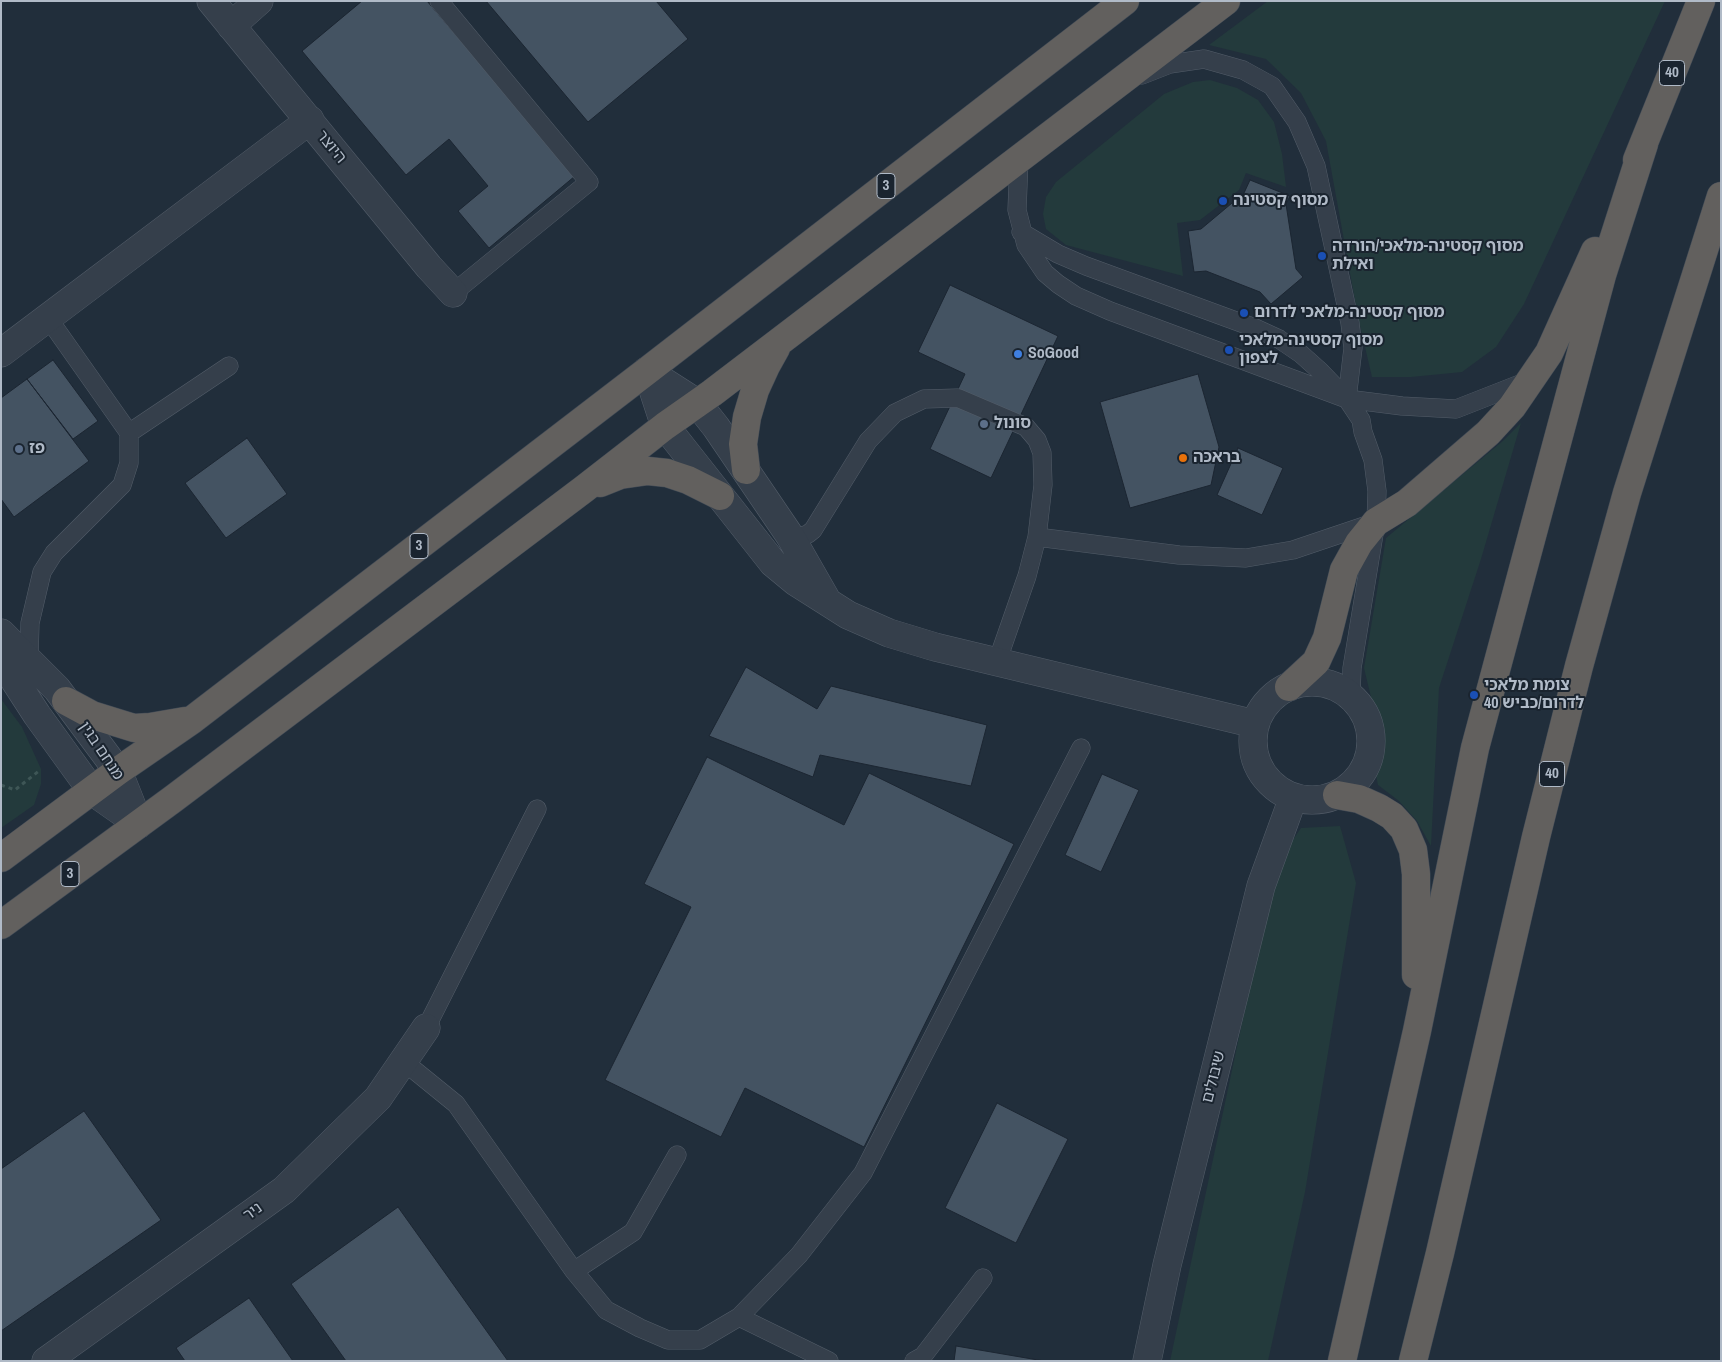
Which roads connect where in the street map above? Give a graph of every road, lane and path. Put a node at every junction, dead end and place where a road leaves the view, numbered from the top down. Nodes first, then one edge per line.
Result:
1 (211, 1) edge
2 (259, 1) edge
3 (439, 1) edge
4 (1125, 1) edge
5 (1226, 1) edge
6 (1701, 1) edge
7 (231, 26) junction
8 (1116, 85) junction
9 (310, 120) junction
10 (1644, 144) junction
11 (1019, 160) junction
12 (1721, 196) edge
13 (1021, 232) junction
14 (452, 293) joint
15 (48, 318) junction
16 (779, 342) junction
17 (1, 353) edge
18 (229, 366) dead end
19 (647, 371) junction
20 (1530, 379) junction
21 (1347, 399) junction
22 (697, 403) junction
23 (664, 426) junction
24 (129, 433) junction
25 (746, 470) junction
26 (584, 489) junction
27 (720, 496) junction
28 (1376, 522) junction
29 (790, 536) junction
30 (1037, 537) junction
31 (828, 603) junction
32 (1, 633) edge
33 (1, 654) edge
34 (29, 660) junction
35 (997, 662) junction
36 (1289, 686) junction
37 (1351, 696) junction
38 (66, 701) junction
39 (192, 720) junction
40 (1255, 724) junction
41 (1081, 748) dead end
42 (70, 761) junction
43 (118, 771) junction
44 (1, 785) edge
45 (92, 791) junction
46 (1336, 795) junction
47 (1293, 798) junction
48 (537, 809) dead end
49 (139, 824) junction
50 (1, 858) edge
51 (1, 925) edge
52 (426, 1028) joint
53 (1417, 1031) junction
54 (403, 1061) junction
55 (677, 1154) dead end
56 (574, 1271) junction
57 (983, 1278) dead end
58 (739, 1317) junction
59 (46, 1361) edge
60 (829, 1361) edge
61 (914, 1361) edge
62 (1147, 1361) edge
63 (1342, 1361) edge
64 (1412, 1361) edge

1 - 7 street, היוצר
2 - 7 street
3 - 14 lane
4 - 19 highway, 3
5 - 8 highway, 3
6 - 10 highway, 40
7 - 9 street, היוצר
8 - 11 highway, 3
8 - 21 lane
9 - 14 street, היוצר
9 - 15 street
10 - 20 highway
10 - 53 highway, 40
11 - 13 lane
11 - 16 highway, 3
12 - 64 highway, 40
13 - 21 lane
13 - 21 lane
15 - 17 street
15 - 24 lane
16 - 22 highway, 3
16 - 25 highway
18 - 24 lane
19 - 22 street
19 - 23 street
19 - 39 highway, 3
20 - 21 lane
20 - 28 highway
21 - 28 lane
22 - 23 highway, 3
22 - 25 street
23 - 26 highway, 3
23 - 27 street
24 - 34 lane
25 - 29 street
26 - 27 highway
26 - 49 highway, 3
27 - 31 street
28 - 30 lane
28 - 36 highway
28 - 37 lane
29 - 30 lane
29 - 31 street
30 - 35 lane
31 - 35 street
32 - 34 street, מנחם בגין
33 - 42 street, מנחם בגין
34 - 38 street, מנחם בגין
35 - 40 street
36 - 37 street
36 - 40 street
37 - 46 street
38 - 39 highway
38 - 43 street, מנחם בגין
39 - 43 highway, 3
40 - 47 street
41 - 58 lane
42 - 44 path
42 - 45 street, מנחם בגין
43 - 45 highway, 3
43 - 49 street, מנחם בגין
45 - 49 street, מנחם בגין
45 - 50 highway, 3
46 - 47 street
46 - 53 highway
47 - 62 street, שיבולים
48 - 52 lane
49 - 51 highway, 3
52 - 54 street, ניר
53 - 63 highway, 40
54 - 56 lane
54 - 59 street, ניר
55 - 56 lane
56 - 58 lane
57 - 61 lane
58 - 60 lane

